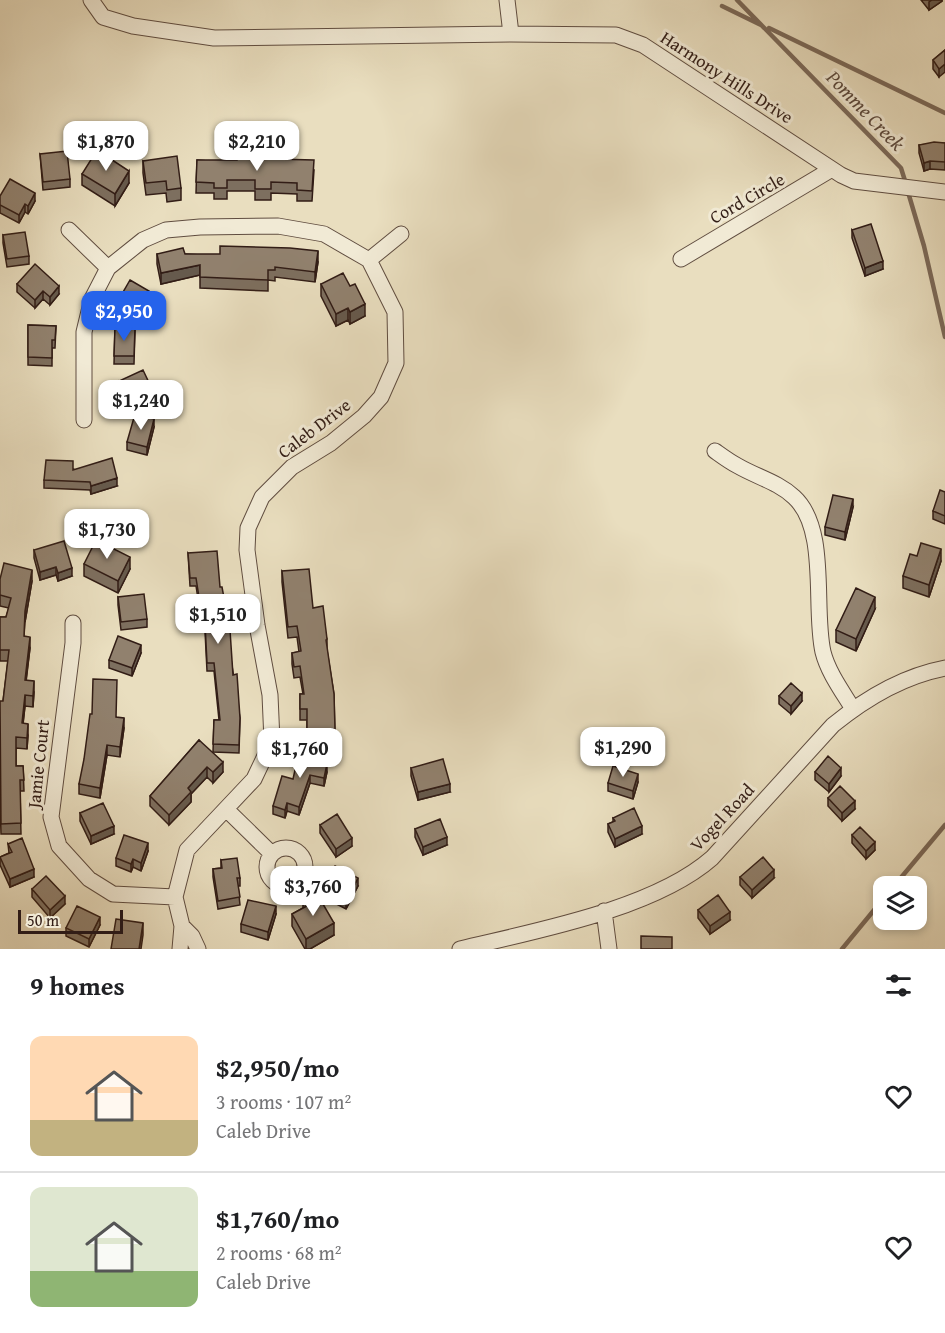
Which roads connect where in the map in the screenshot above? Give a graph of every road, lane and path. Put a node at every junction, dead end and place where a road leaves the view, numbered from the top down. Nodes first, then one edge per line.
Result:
1 (91, 0) edge
2 (507, 0) edge
3 (512, 34) junction
4 (832, 169) junction
5 (945, 192) edge
6 (69, 230) dead end
7 (401, 234) dead end
8 (681, 259) dead end
9 (369, 260) junction
10 (108, 268) junction
11 (84, 420) dead end
12 (715, 452) dead end
13 (73, 623) dead end
14 (945, 668) edge
15 (853, 709) junction
16 (226, 810) junction
17 (272, 854) dead end
18 (175, 897) junction
19 (604, 911) junction
20 (182, 926) junction
21 (180, 949) edge
22 (198, 949) edge
23 (460, 949) edge
24 (609, 949) edge

1 - 3 street, Harmony Hills Drive
2 - 3 street
3 - 4 street, Harmony Hills Drive
4 - 5 street, Harmony Hills Drive
4 - 8 street, Cord Circle
6 - 10 street
7 - 9 street
9 - 10 street
9 - 16 street, Caleb Drive
10 - 11 street
12 - 15 street
13 - 18 street, Jamie Court
14 - 15 street, Vogel Road
15 - 19 street, Vogel Road
16 - 17 street
16 - 18 street, Caleb Drive
18 - 20 street, Caleb Drive
19 - 23 street, Vogel Road
19 - 24 street
20 - 21 street, Caleb Drive
20 - 22 street, Caleb Drive

